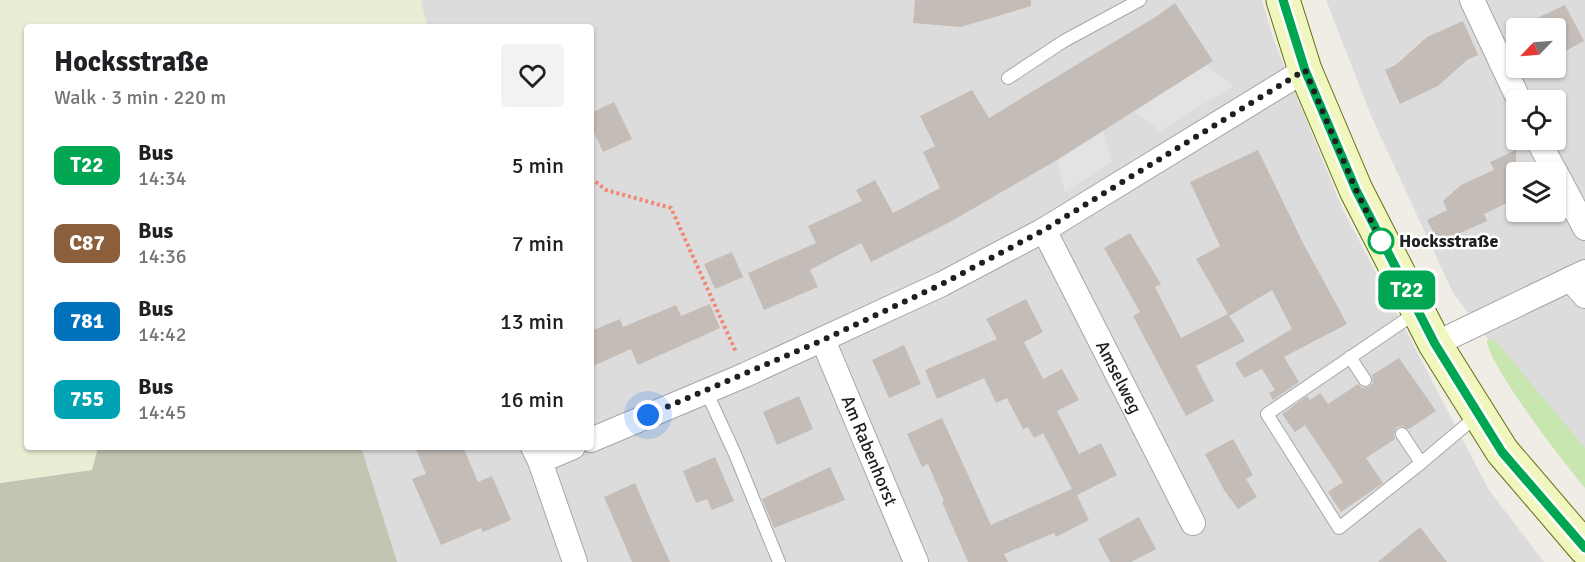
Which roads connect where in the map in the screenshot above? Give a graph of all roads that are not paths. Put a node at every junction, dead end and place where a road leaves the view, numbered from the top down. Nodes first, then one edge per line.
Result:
1 (1140, 0) edge
2 (1283, 0) edge
3 (1472, 0) edge
4 (1305, 70) junction
5 (1008, 78) dead end
6 (1514, 90) edge
7 (1566, 193) edge
8 (1585, 228) edge
9 (1044, 230) junction
10 (1580, 282) edge
11 (1418, 311) junction
12 (823, 340) junction
13 (1435, 344) junction
14 (1350, 357) junction
15 (1365, 380) dead end
16 (706, 391) junction
17 (1478, 415) junction
18 (1402, 434) dead end
19 (594, 439) edge
20 (558, 450) edge
21 (537, 454) edge
22 (1421, 463) junction
23 (1193, 523) dead end
24 (1585, 548) edge
25 (575, 562) edge
26 (779, 562) edge
27 (916, 562) edge

1 - 5 lane
2 - 4 main road
3 - 6 street
4 - 9 street
4 - 11 main road
7 - 8 street
9 - 12 street
9 - 23 street, Amselweg
10 - 13 street
11 - 13 main road
11 - 14 lane
12 - 16 street
12 - 27 street, Am Rabenhorst
13 - 17 main road
14 - 15 lane
14 - 22 lane
16 - 19 street
16 - 26 lane
17 - 22 lane
17 - 24 main road
18 - 22 lane
20 - 21 street
21 - 25 street

